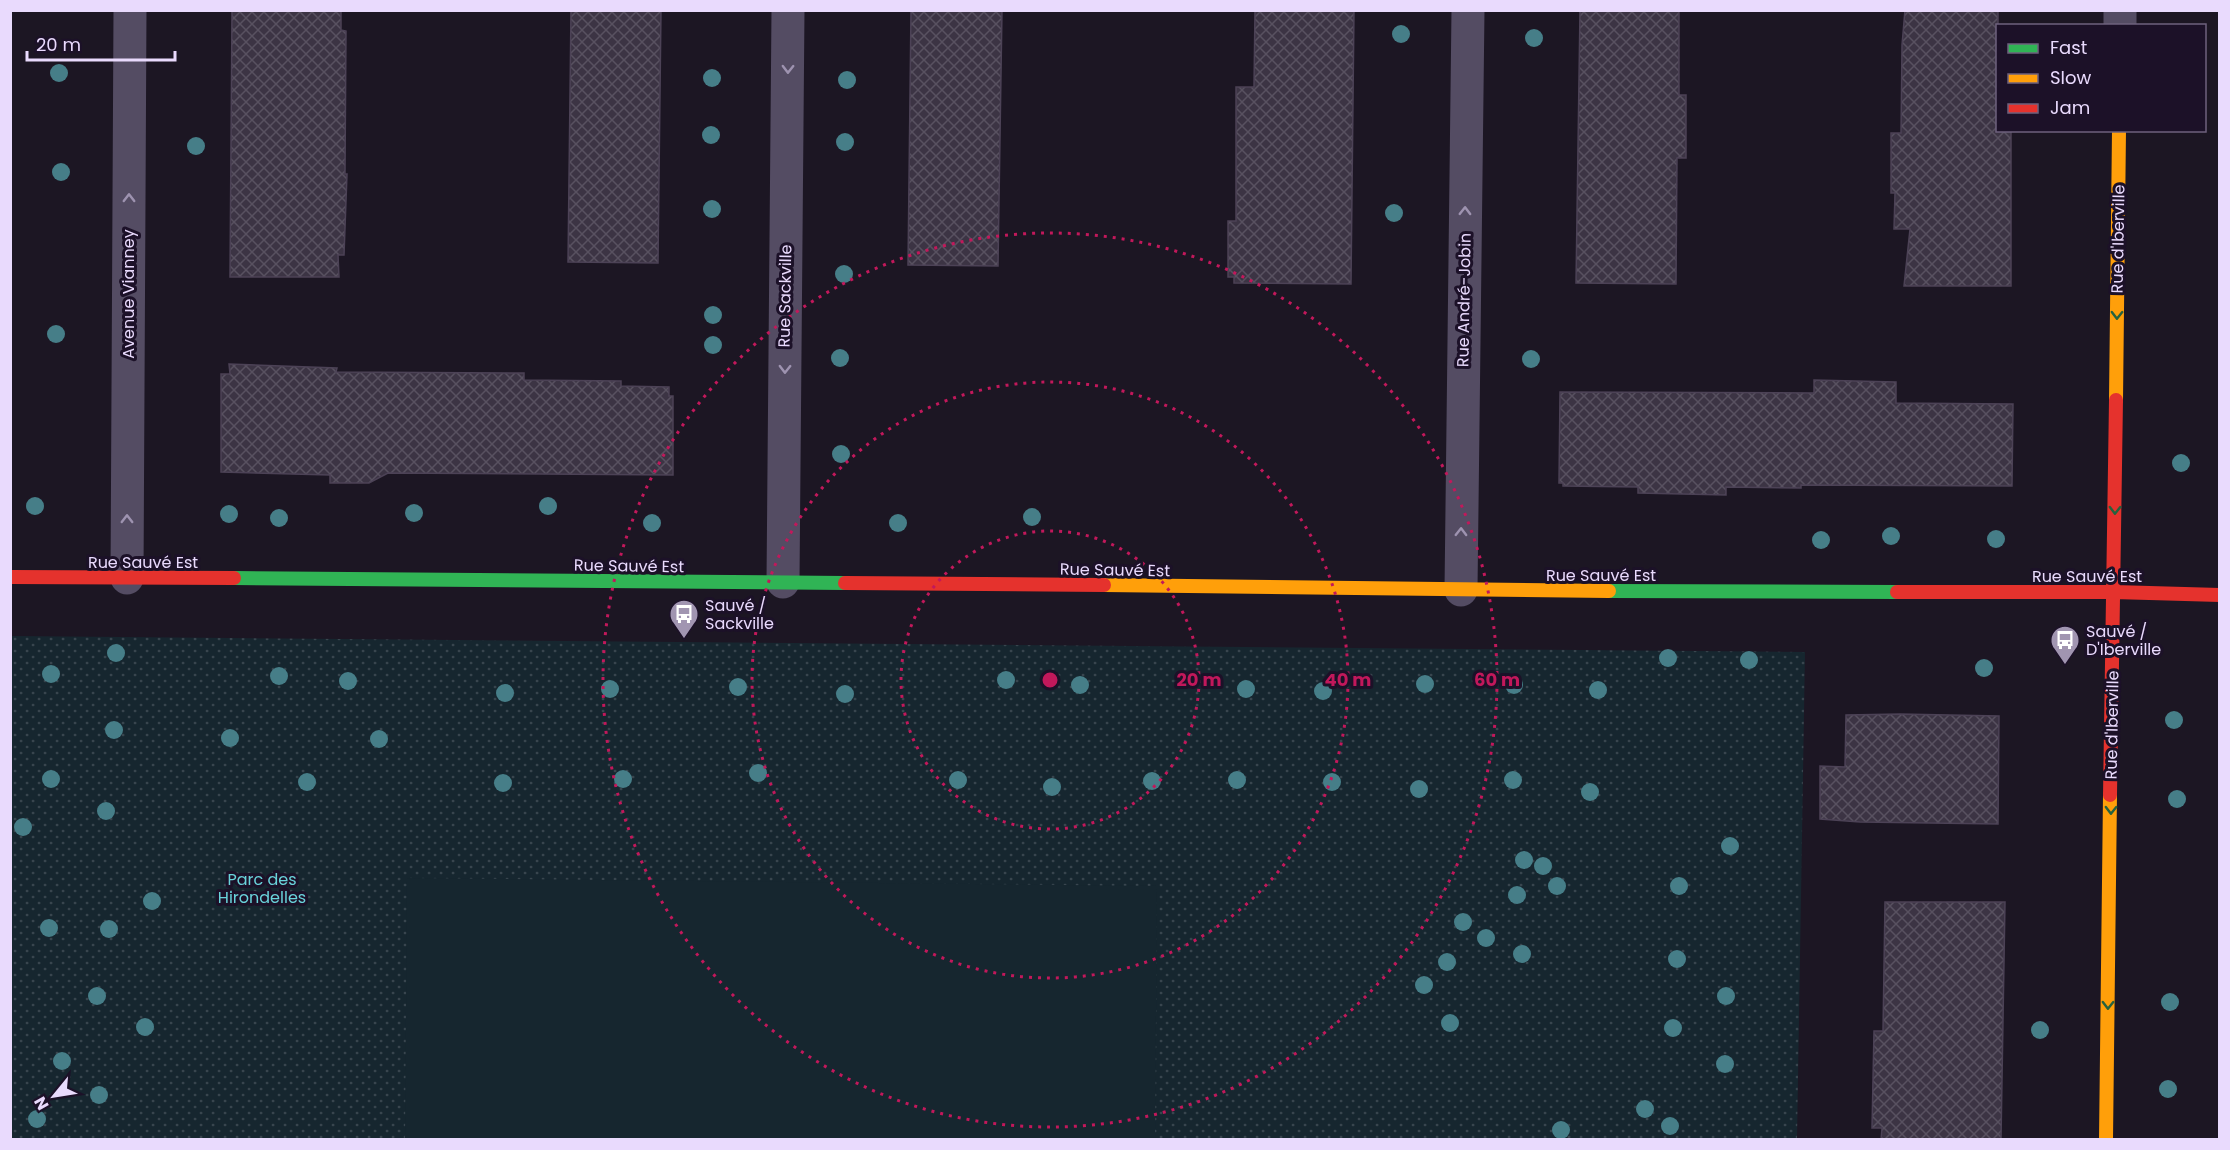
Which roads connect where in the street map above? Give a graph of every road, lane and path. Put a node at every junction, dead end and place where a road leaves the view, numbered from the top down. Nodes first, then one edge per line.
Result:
1 (130, 10) edge
2 (788, 10) edge
3 (1468, 10) edge
4 (2119, 132) edge
5 (10, 577) edge
6 (127, 578) junction
7 (783, 582) junction
8 (1461, 590) junction
9 (2114, 592) junction
10 (2220, 595) edge
11 (2106, 1140) edge

6 -> 1 street, Avenue Vianney
2 -> 7 street, Rue Sackville
8 -> 3 street, Rue André-Jobin
4 -> 9 main road, Rue d'Iberville
5 - 6 main road, Rue Sauvé Est
6 - 7 main road, Rue Sauvé Est
7 - 8 main road, Rue Sauvé Est
8 - 9 main road, Rue Sauvé Est
9 - 10 main road, Rue Sauvé Est
9 -> 11 main road, Rue d'Iberville

